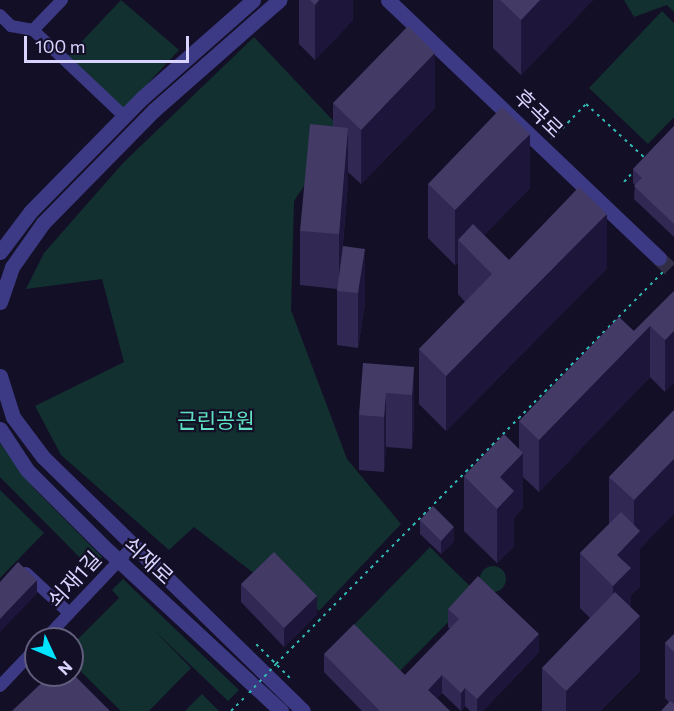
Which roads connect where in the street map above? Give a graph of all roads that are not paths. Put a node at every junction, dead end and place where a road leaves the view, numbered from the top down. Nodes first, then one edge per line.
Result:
1 (62, 0) edge
2 (253, 0) edge
3 (279, 0) edge
4 (388, 0) edge
5 (0, 15) edge
6 (33, 30) junction
7 (124, 116) junction
8 (0, 252) edge
9 (663, 262) tunnel mouth
10 (0, 302) edge
11 (0, 376) edge
12 (0, 429) edge
13 (133, 546) junction
14 (119, 561) junction
15 (22, 568) edge
16 (69, 613) junction
17 (56, 627) edge
18 (24, 661) edge
19 (0, 686) edge
20 (281, 711) edge
21 (303, 711) edge

1 - 6 street
2 - 7 street
3 - 10 street
4 - 9 street, 후곡로
5 - 6 street
6 - 7 street
7 - 8 street
11 - 13 street
12 - 14 street, 쇠재로
13 - 14 street, 쇠재1길
13 - 21 street
14 - 16 street, 쇠재1길
14 - 20 street, 쇠재로
15 - 16 street
16 - 17 street, 쇠재1길
18 - 19 street

